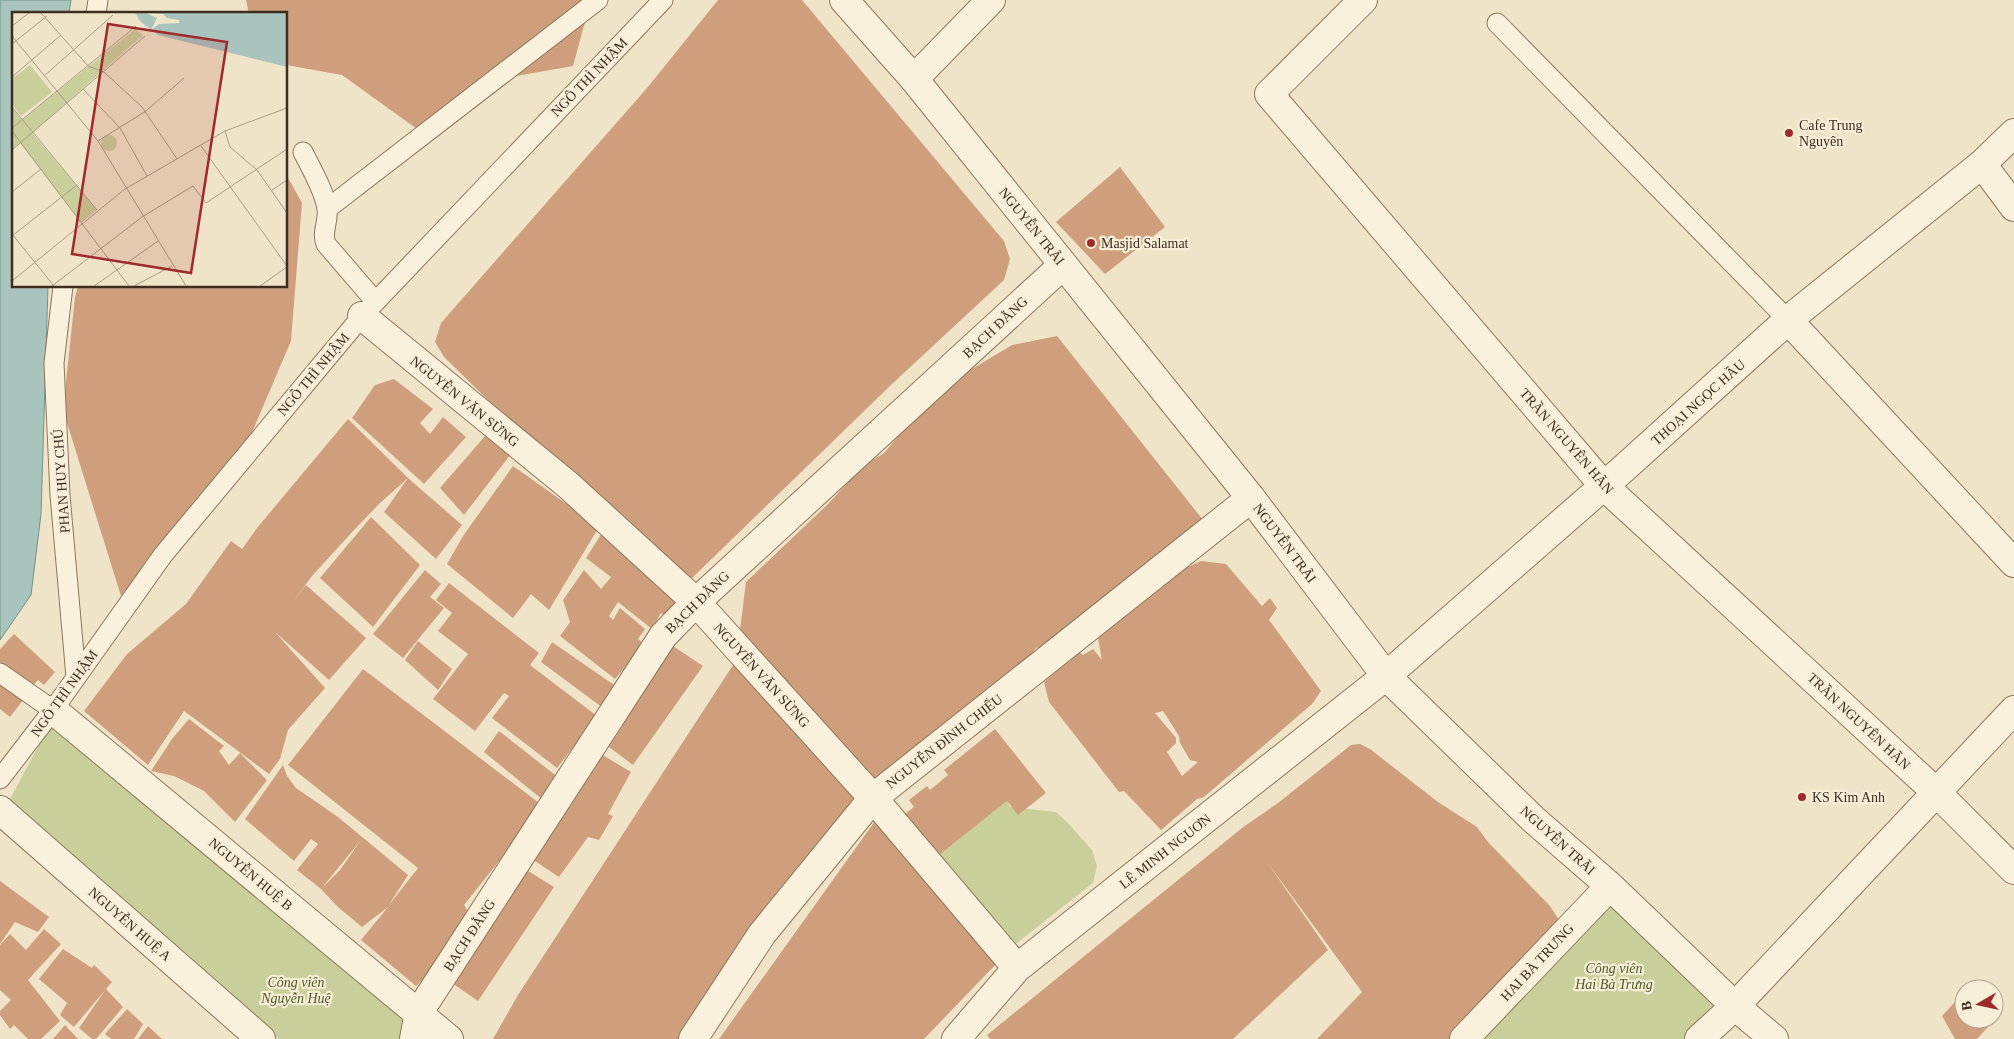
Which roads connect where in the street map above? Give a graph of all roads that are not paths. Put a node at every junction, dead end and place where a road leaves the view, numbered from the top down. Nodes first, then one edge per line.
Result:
1 (598, 0) edge
2 (663, 0) edge
3 (844, 0) edge
4 (991, 0) edge
5 (1363, 0) edge
6 (1497, 23) dead end
7 (914, 80) junction
8 (2014, 133) edge
9 (303, 152) dead end
10 (1982, 164) junction
11 (2014, 208) edge
12 (327, 209) junction
13 (1063, 265) junction
14 (64, 288) edge
15 (368, 308) junction
16 (1788, 320) junction
17 (1604, 486) junction
18 (1251, 498) junction
19 (2014, 563) edge
20 (696, 602) junction
21 (0, 674) edge
22 (76, 676) junction
23 (1386, 676) junction
24 (53, 710) junction
25 (2014, 710) edge
26 (0, 779) edge
27 (1936, 792) junction
28 (873, 798) junction
29 (0, 810) edge
30 (2014, 870) edge
31 (1610, 886) junction
32 (1017, 968) junction
33 (1735, 1006) junction
34 (419, 1012) junction
35 (261, 1039) edge
36 (414, 1039) edge
37 (449, 1039) edge
38 (693, 1039) edge
39 (956, 1039) edge
40 (1464, 1039) edge
41 (1699, 1039) edge
42 (1774, 1039) edge

1 - 12 lane
2 - 15 lane, NGÔ THÌ NHẬM
3 - 7 street, NGUYỄN TRÃI
4 - 7 street
5 - 17 street, TRẦN NGUYÊN HÃN
6 - 16 lane
7 - 13 street, NGUYỄN TRÃI
8 - 10 street, THOẠI NGỌC HẦU
9 - 12 lane
10 - 11 street
10 - 16 street, THOẠI NGỌC HẦU
12 - 15 lane
13 - 18 street, NGUYỄN TRÃI
13 - 20 street, BẠCH ĐẰNG
14 - 22 lane, PHAN HUY CHÚ
15 - 20 street, NGUYỄN VĂN SỪNG
15 - 22 lane, NGÔ THÌ NHẬM
16 - 17 street, THOẠI NGỌC HẦU
16 - 19 street
17 - 23 street, THOẠI NGỌC HẦU
17 - 27 street, TRẦN NGUYÊN HÃN
18 - 23 street, NGUYỄN TRÃI
18 - 28 street, NGUYỄN ĐÌNH CHIỂU
20 - 28 street, NGUYỄN VĂN SỪNG
20 - 34 street, BẠCH ĐẰNG
21 - 24 lane
22 - 24 lane, NGÔ THÌ NHẬM
23 - 31 street, NGUYỄN TRÃI
23 - 32 street, LÊ MINH NGUƠN
24 - 26 lane, NGÔ THÌ NHẬM
24 - 34 street, NGUYỄN HUỆ B
25 - 27 street
27 - 30 street, TRẦN NGUYÊN HÃN
27 - 33 street
28 - 32 street, NGUYỄN VĂN SỪNG
28 - 38 street, NGUYỄN ĐÌNH CHIỂU
29 - 35 street, NGUYỄN HUỆ A
31 - 33 street, NGUYỄN TRÃI
31 - 40 street, HAI BÀ TRƯNG
32 - 39 street, LÊ MINH NGUƠN
33 - 41 street
33 - 42 street, NGUYỄN TRÃI
34 - 36 street
34 - 37 street, NGUYỄN HUỆ B

